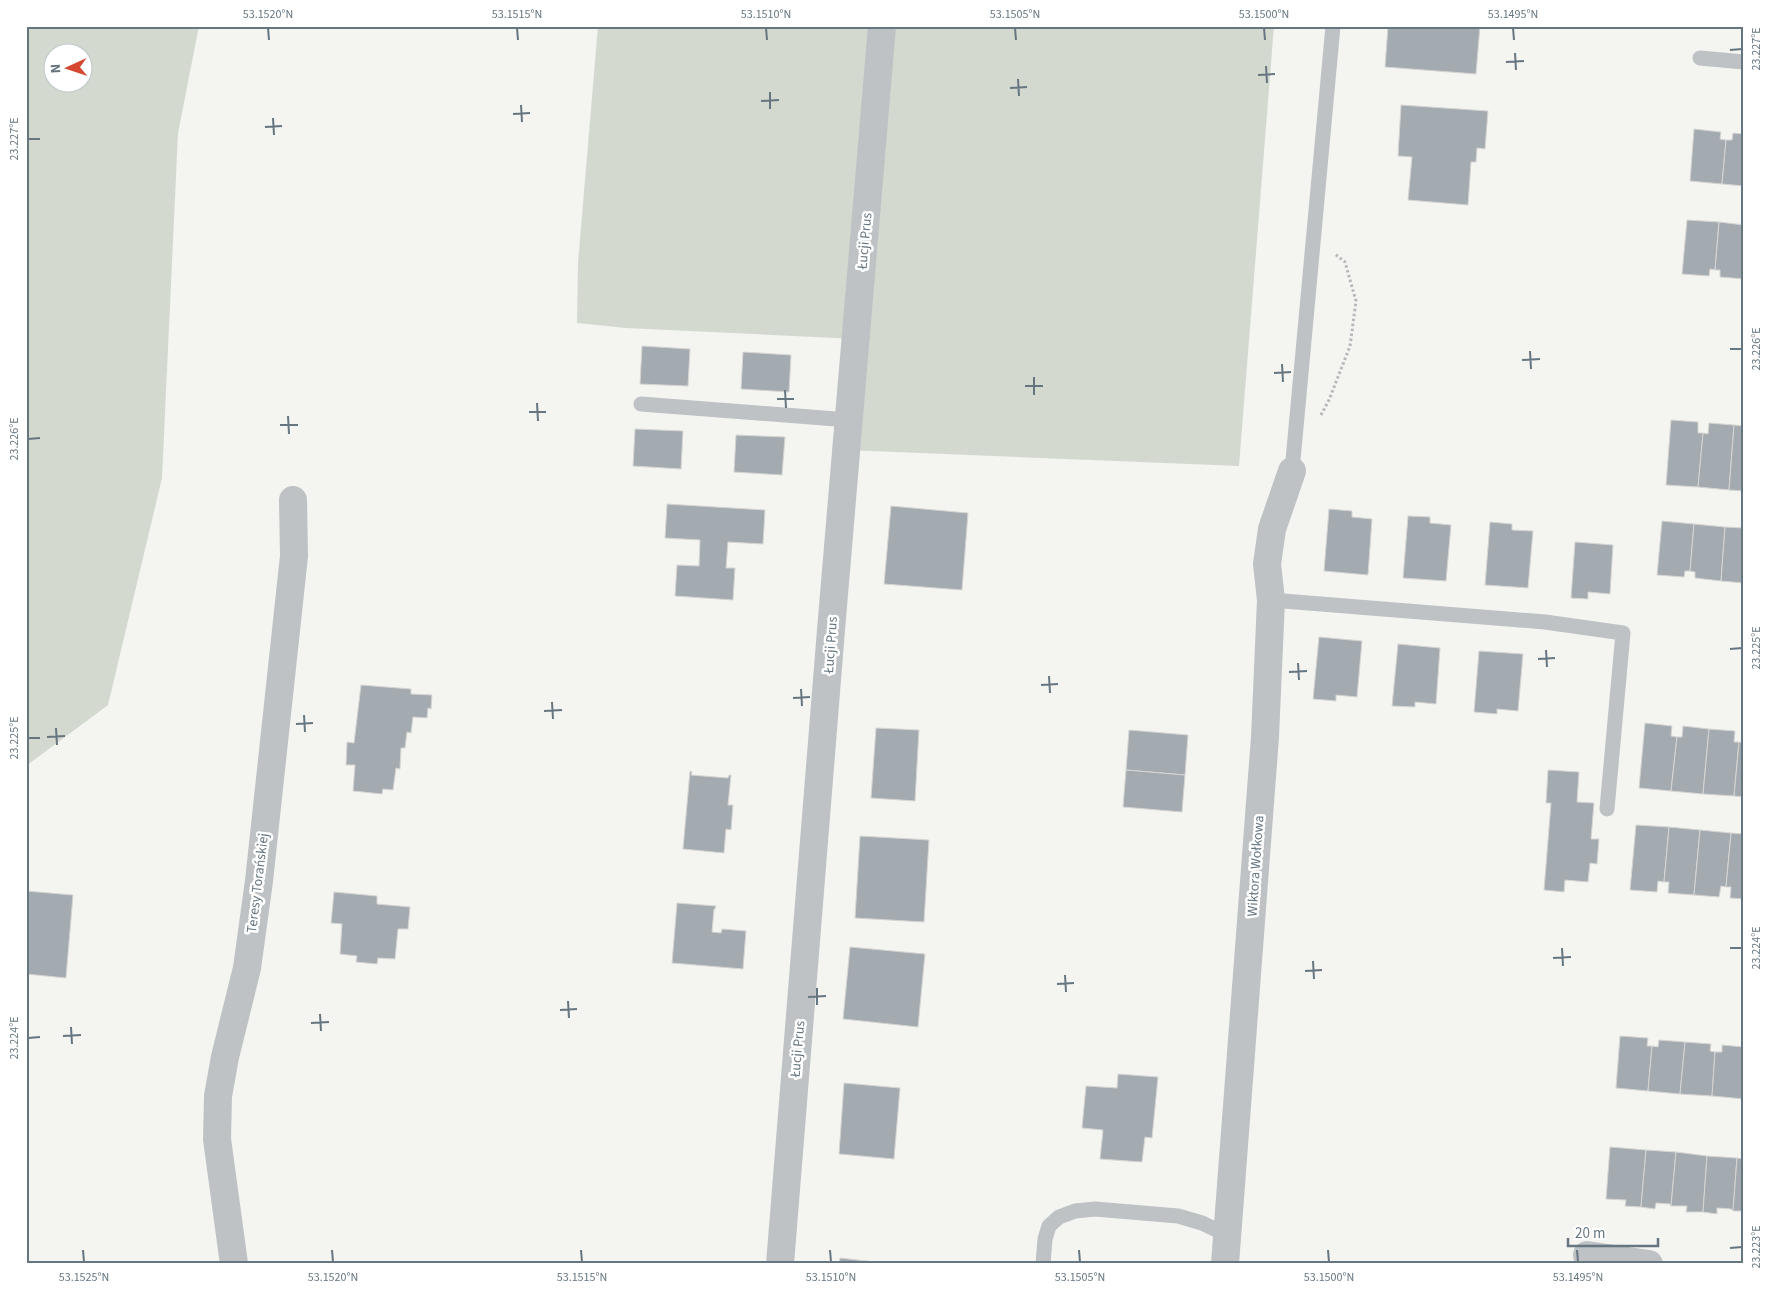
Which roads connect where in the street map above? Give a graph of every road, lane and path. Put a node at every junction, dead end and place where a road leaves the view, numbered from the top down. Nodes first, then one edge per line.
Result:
1 (882, 26) edge
2 (1333, 26) edge
3 (1700, 58) dead end
4 (1744, 62) edge
5 (1314, 237) junction
6 (641, 404) dead end
7 (1320, 418) dead end
8 (848, 420) junction
9 (1292, 471) joint
10 (293, 500) dead end
11 (1271, 600) junction
12 (1607, 809) dead end
13 (1227, 1235) junction
14 (1587, 1255) dead end
15 (234, 1264) edge
16 (780, 1264) edge
17 (1043, 1264) edge
18 (1225, 1264) edge
19 (1649, 1264) edge

1 - 8 street, Łucji Prus
2 - 5 lane
3 - 4 lane
5 - 7 path
5 - 9 lane
6 - 8 lane
8 - 16 street, Łucji Prus
9 - 11 street, Wiktora Wołkowa
10 - 15 street, Teresy Torańskiej
11 - 12 lane
11 - 13 street, Wiktora Wołkowa
13 - 17 lane
13 - 18 street, Wiktora Wołkowa
14 - 19 street

